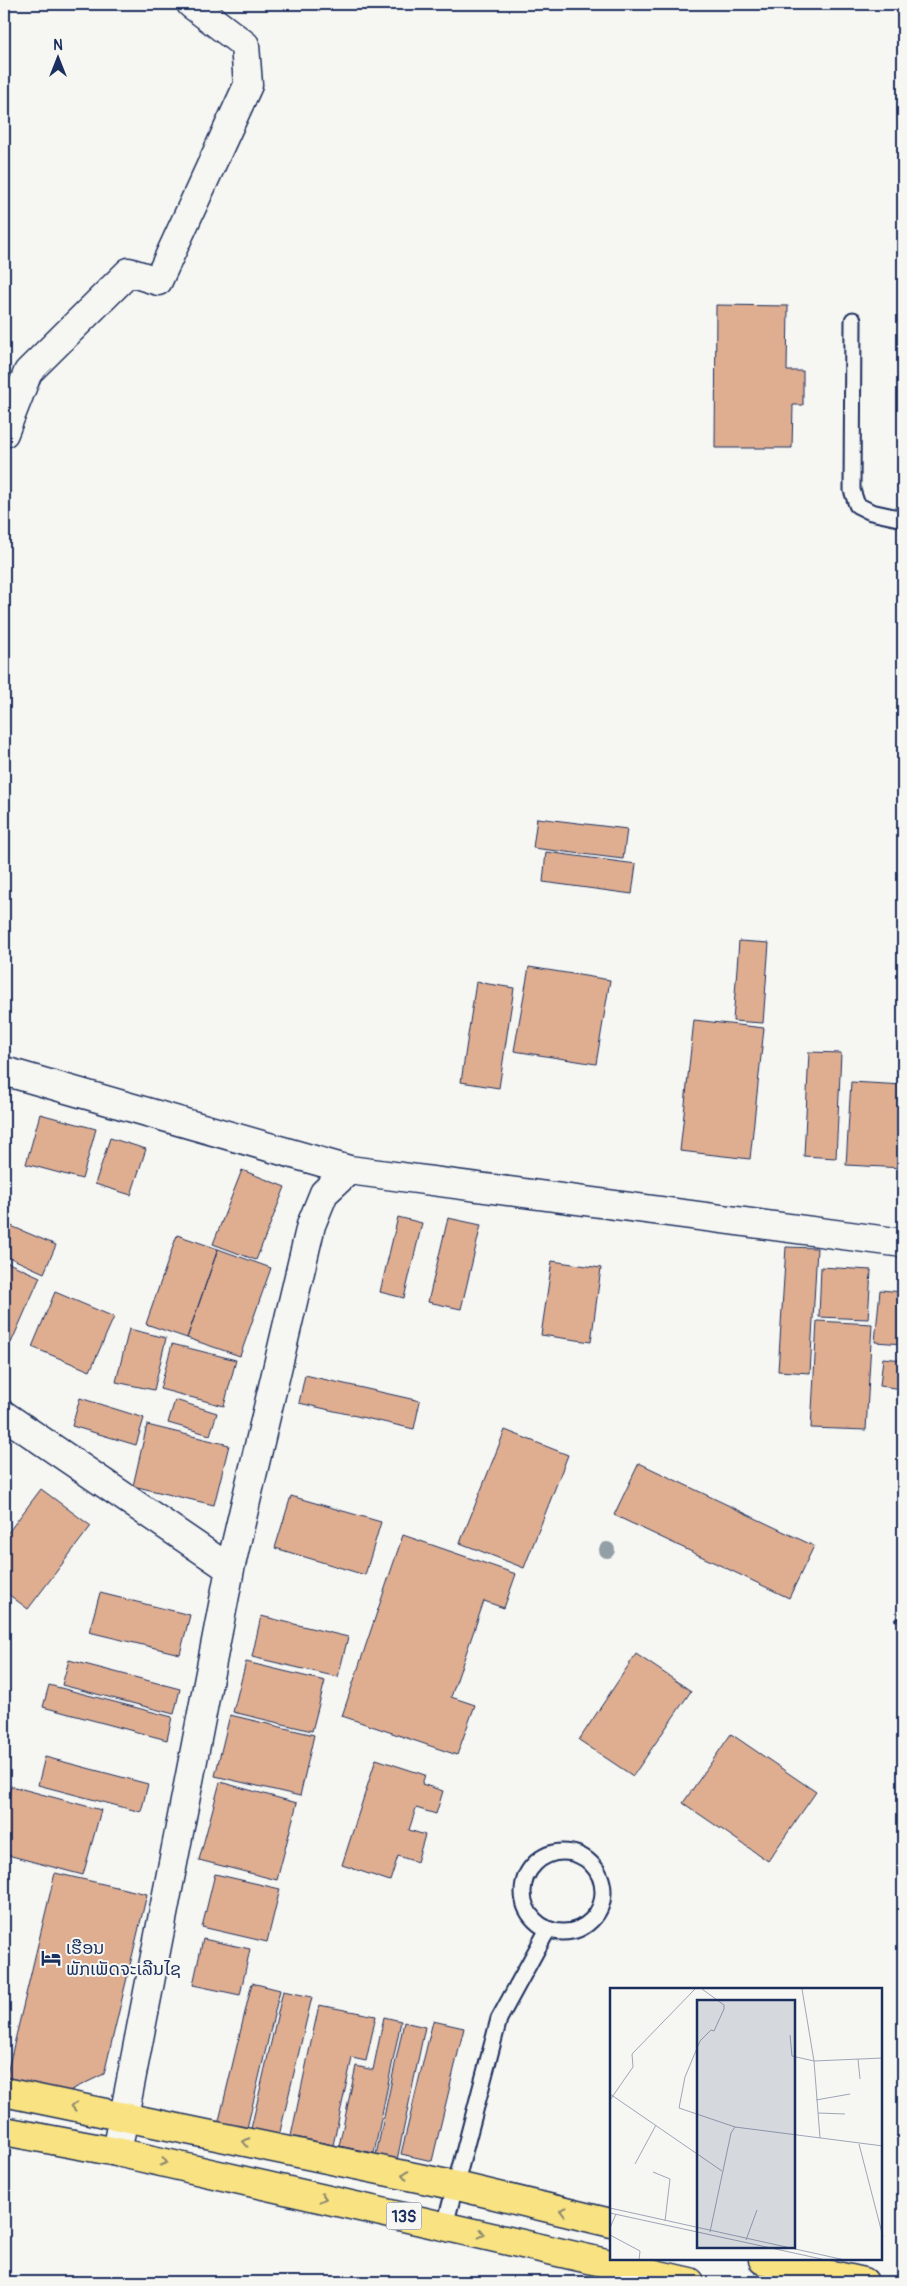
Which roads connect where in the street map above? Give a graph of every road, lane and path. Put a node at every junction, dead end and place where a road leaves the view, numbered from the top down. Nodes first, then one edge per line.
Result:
1 (191, 4) edge
2 (853, 320) dead end
3 (4, 433) edge
4 (903, 520) edge
5 (4, 1071) edge
6 (349, 1170) junction
7 (903, 1243) edge
8 (4, 1415) edge
9 (230, 1569) junction
10 (903, 1610) edge
11 (895, 1621) dead end
12 (548, 1928) junction
13 (4, 2092) edge
14 (122, 2116) junction
15 (4, 2131) edge
16 (117, 2152) junction
17 (457, 2186) junction
18 (610, 2223) edge
19 (445, 2225) junction
20 (766, 2261) edge
21 (800, 2276) edge
22 (690, 2282) edge
23 (864, 2282) edge

1 - 3 street
2 - 4 lane
5 - 6 street
6 - 7 street
6 - 9 street
8 - 9 street
9 - 14 street
10 - 11 path
12 - 12 lane
12 - 17 lane
14 -> 13 highway, 13S
14 - 16 street
17 -> 14 highway, 13S
15 - 16 highway, 13S
16 -> 19 highway, 13S
18 -> 17 highway, 13S
17 - 19 lane
19 -> 22 highway, 13S
20 - 21 highway
21 - 23 highway

